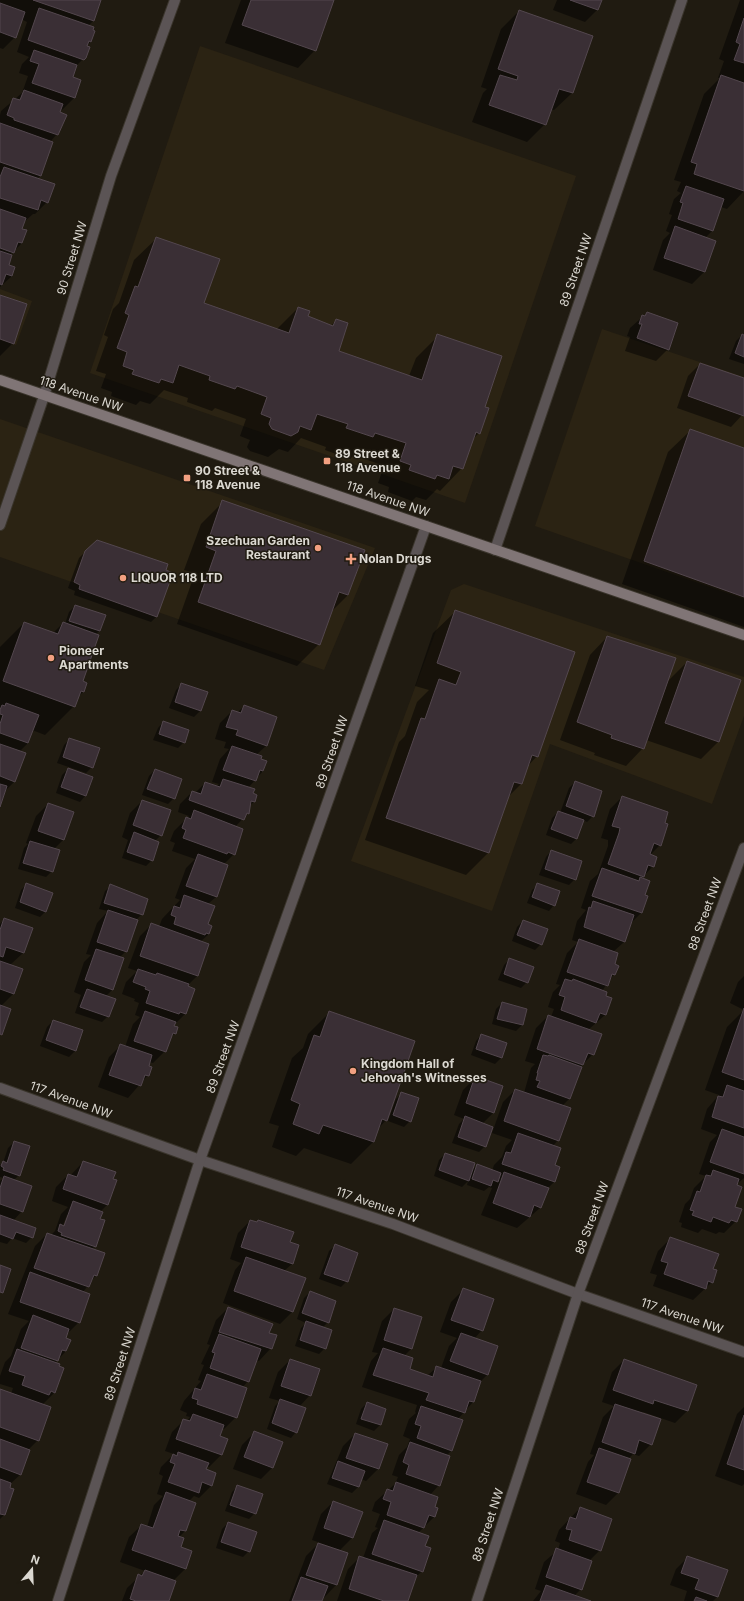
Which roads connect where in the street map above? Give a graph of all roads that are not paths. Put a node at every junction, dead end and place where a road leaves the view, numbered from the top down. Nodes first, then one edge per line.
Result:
1 (175, 0) edge
2 (682, 0) edge
3 (0, 380) edge
4 (44, 396) junction
5 (0, 525) edge
6 (426, 526) junction
7 (495, 550) junction
8 (744, 635) edge
9 (744, 848) edge
10 (0, 1088) edge
11 (200, 1160) junction
12 (578, 1294) junction
13 (744, 1352) edge
14 (58, 1601) edge
15 (477, 1601) edge

1 - 4 street, 90 Street NW
2 - 7 street, 89 Street NW
3 - 4 main road, 118 Avenue NW
4 - 5 street, 90 Street NW
4 - 6 main road, 118 Avenue NW
6 - 7 main road, 118 Avenue NW
6 - 11 street, 89 Street NW
7 - 8 main road, 118 Avenue NW
9 - 12 street, 88 Street NW
10 - 11 street, 117 Avenue NW
11 - 12 street, 117 Avenue NW
11 - 14 street, 89 Street NW
12 - 13 street, 117 Avenue NW
12 - 15 street, 88 Street NW

